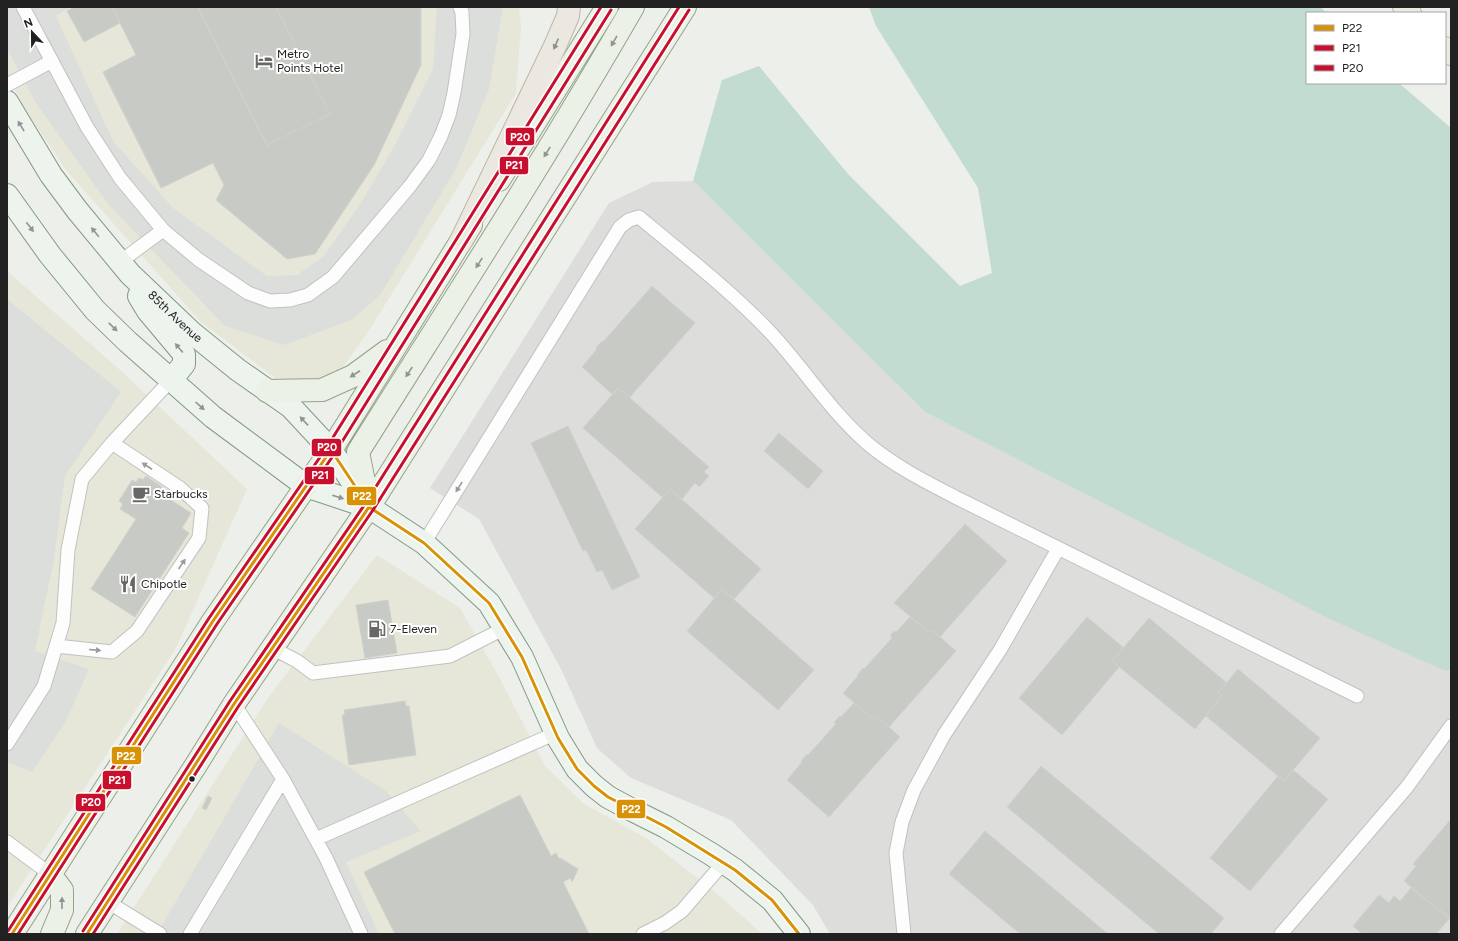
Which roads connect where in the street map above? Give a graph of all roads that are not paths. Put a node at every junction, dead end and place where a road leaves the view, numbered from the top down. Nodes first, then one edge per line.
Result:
1 (23, 7) edge
2 (460, 7) edge
3 (569, 7) edge
4 (606, 7) edge
5 (633, 7) edge
6 (685, 7) edge
7 (52, 61) junction
8 (7, 85) edge
9 (7, 102) edge
10 (7, 195) edge
11 (163, 230) junction
12 (461, 241) junction
13 (120, 262) junction
14 (398, 343) junction
15 (171, 380) junction
16 (267, 391) junction
17 (112, 443) junction
18 (331, 450) junction
19 (306, 486) junction
20 (369, 507) junction
21 (424, 543) junction
22 (1058, 549) junction
23 (505, 628) junction
24 (56, 646) junction
25 (272, 648) junction
26 (1357, 696) dead end
27 (234, 704) junction
28 (1451, 726) edge
29 (556, 733) junction
30 (7, 744) edge
31 (283, 779) junction
32 (316, 839) junction
33 (7, 842) edge
34 (724, 862) junction
35 (50, 874) junction
36 (108, 902) junction
37 (12, 934) edge
38 (52, 934) edge
39 (87, 934) edge
40 (160, 934) edge
41 (190, 934) edge
42 (361, 934) edge
43 (643, 934) edge
44 (799, 934) edge
45 (904, 934) edge
46 (1281, 934) edge

1 - 7 lane
2 - 11 lane
3 -> 12 highway
4 - 12 main road
5 -> 20 main road
6 - 20 main road
7 - 8 lane
7 - 11 lane
13 -> 9 street, 85th Avenue
10 -> 15 street, 85th Avenue
11 - 13 lane
12 - 14 main road
15 -> 13 street
13 - 16 street, 85th Avenue
14 -> 16 main road
14 - 18 main road
15 - 17 lane
15 -> 19 street, 85th Avenue
18 -> 16 street, 85th Avenue
17 - 24 lane
24 -> 17 lane
18 - 19 main road
18 - 20 street, 85th Avenue
19 -> 20 street, 85th Avenue
19 - 35 main road
20 - 21 street, 85th Avenue
20 - 25 main road
22 -> 21 lane
21 - 23 street, 85th Avenue
22 - 26 lane
22 - 45 lane
23 - 25 lane
23 - 29 street, 85th Avenue
24 - 30 lane
25 - 27 main road
27 - 31 lane
27 - 36 main road
28 - 46 lane
29 - 32 lane
29 - 34 street, 85th Avenue
31 - 32 lane
31 - 41 lane
32 - 42 lane
33 - 35 lane
34 - 43 lane
34 - 44 street, 85th Avenue
35 - 37 main road
38 -> 35 main road
36 - 39 main road
36 - 40 lane

